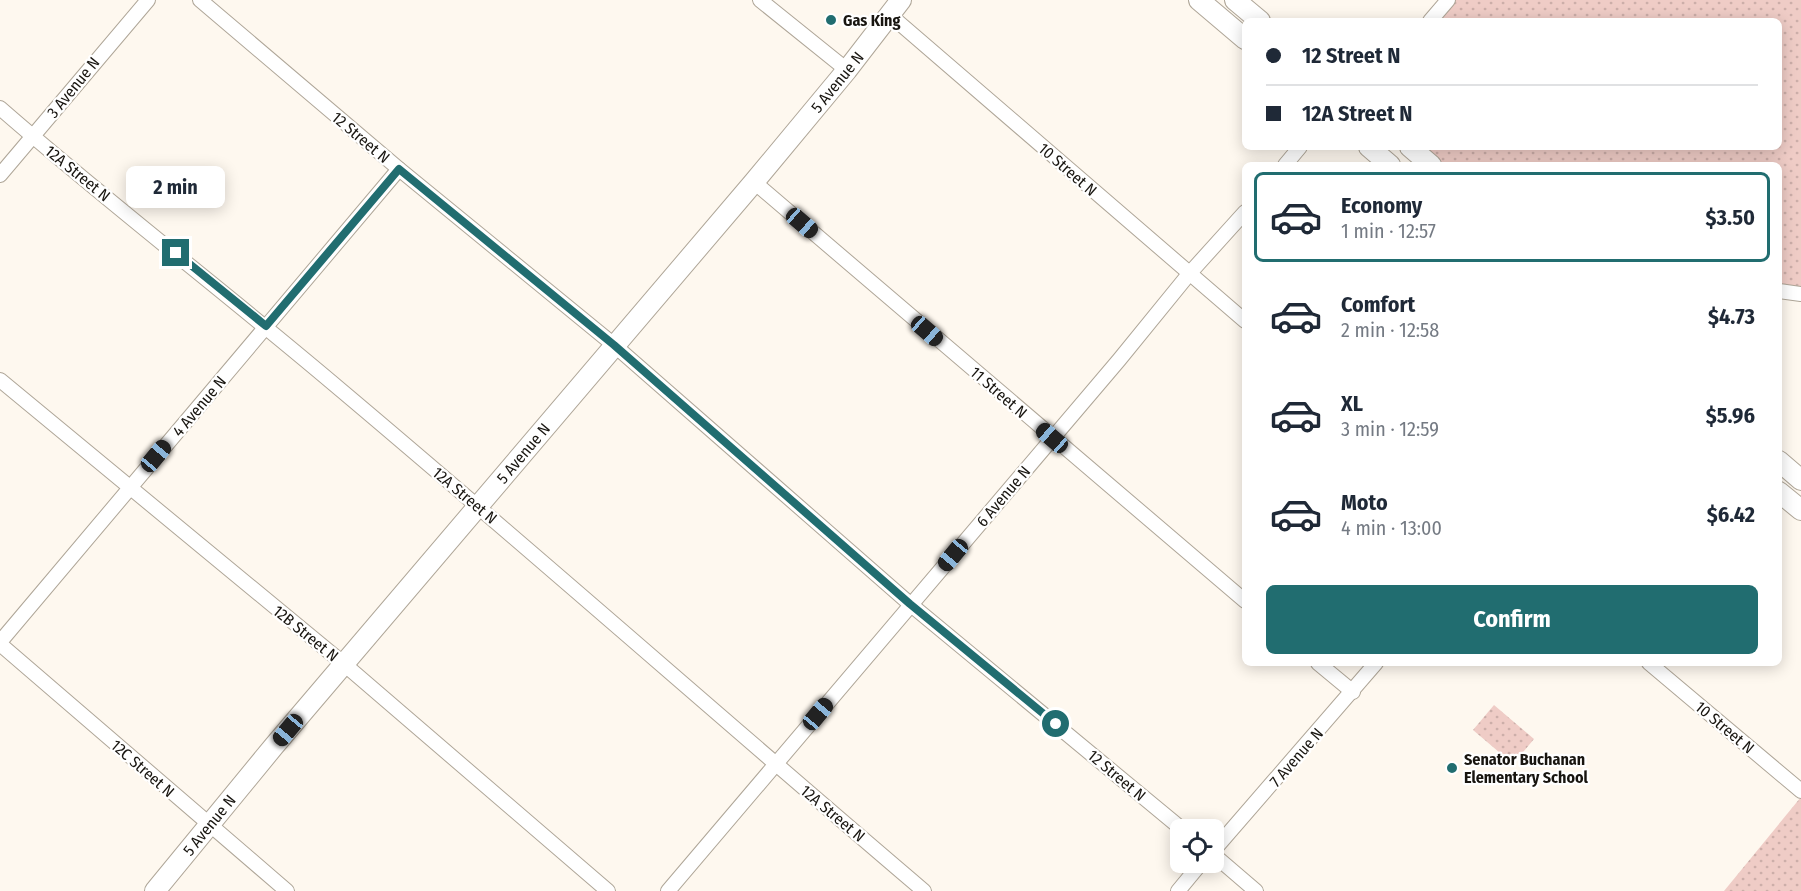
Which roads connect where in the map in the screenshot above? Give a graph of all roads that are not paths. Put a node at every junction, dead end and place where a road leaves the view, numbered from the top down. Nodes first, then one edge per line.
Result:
1 (148, 0) edge
2 (200, 0) edge
3 (760, 0) edge
4 (910, 0) edge
5 (1199, 0) edge
6 (1235, 0) edge
7 (1448, 0) edge
8 (896, 8) edge
9 (1256, 18) edge
10 (1433, 18) edge
11 (1242, 36) edge
12 (847, 70) junction
13 (0, 108) edge
14 (33, 136) junction
15 (1298, 150) edge
16 (1372, 150) edge
17 (1414, 150) edge
18 (1288, 162) edge
19 (1386, 162) edge
20 (1428, 162) edge
21 (399, 169) junction
22 (0, 175) edge
23 (754, 182) junction
24 (1242, 215) edge
25 (1189, 274) junction
26 (1782, 291) edge
27 (1801, 294) edge
28 (1242, 318) edge
29 (266, 326) junction
30 (614, 345) junction
31 (0, 380) edge
32 (1052, 438) junction
33 (1782, 463) edge
34 (1800, 477) edge
35 (129, 488) junction
36 (1782, 492) edge
37 (1782, 494) edge
38 (478, 505) junction
39 (1801, 510) edge
40 (1242, 598) edge
41 (910, 604) junction
42 (0, 643) edge
43 (344, 664) junction
44 (1322, 666) edge
45 (1374, 666) edge
46 (1653, 666) edge
47 (1353, 692) junction
48 (775, 765) junction
49 (1801, 791) edge
50 (1170, 819) edge
51 (209, 825) junction
52 (1224, 839) edge
53 (1224, 864) edge
54 (1193, 873) edge
55 (155, 891) edge
56 (287, 891) edge
57 (608, 891) edge
58 (668, 891) edge
59 (924, 891) edge
60 (1178, 891) edge
61 (1256, 891) edge

1 - 14 street, 3 Avenue N
2 - 21 street, 12 Street N
3 - 12 street
4 - 8 main road, 5 Avenue N
5 - 11 main road
6 - 9 main road
7 - 10 street
8 - 12 main road, 5 Avenue N
8 - 25 street, 10 Street N
12 - 23 main road, 5 Avenue N
13 - 14 street, 12A Street N
14 - 22 street, 3 Avenue N
14 - 29 street, 12A Street N
15 - 18 street
16 - 19 main road
17 - 20 main road
21 - 29 street, 4 Avenue N
21 - 30 street, 12 Street N
23 - 30 main road, 5 Avenue N
23 - 32 street, 11 Street N
24 - 25 street, 6 Avenue N
25 - 28 street, 10 Street N
25 - 32 street, 6 Avenue N
26 - 27 street
29 - 35 street, 4 Avenue N
29 - 38 street, 12A Street N
30 - 38 main road, 5 Avenue N
30 - 41 street, 12 Street N
31 - 35 street, 12B Street N
32 - 40 street, 11 Street N
32 - 41 street, 6 Avenue N
33 - 34 main road
34 - 36 street
35 - 42 street, 4 Avenue N
35 - 43 street, 12B Street N
37 - 39 main road
38 - 43 main road, 5 Avenue N
38 - 48 street, 12A Street N
41 - 48 street, 6 Avenue N
41 - 50 street, 12 Street N
42 - 51 street, 12C Street N
43 - 51 main road, 5 Avenue N
43 - 57 street, 12B Street N
44 - 47 street
45 - 47 street, 7 Avenue N
46 - 49 street, 10 Street N
47 - 52 street, 7 Avenue N
48 - 58 street, 6 Avenue N
48 - 59 street, 12A Street N
51 - 55 main road, 5 Avenue N
51 - 56 street, 12C Street N
53 - 61 street
54 - 60 street

